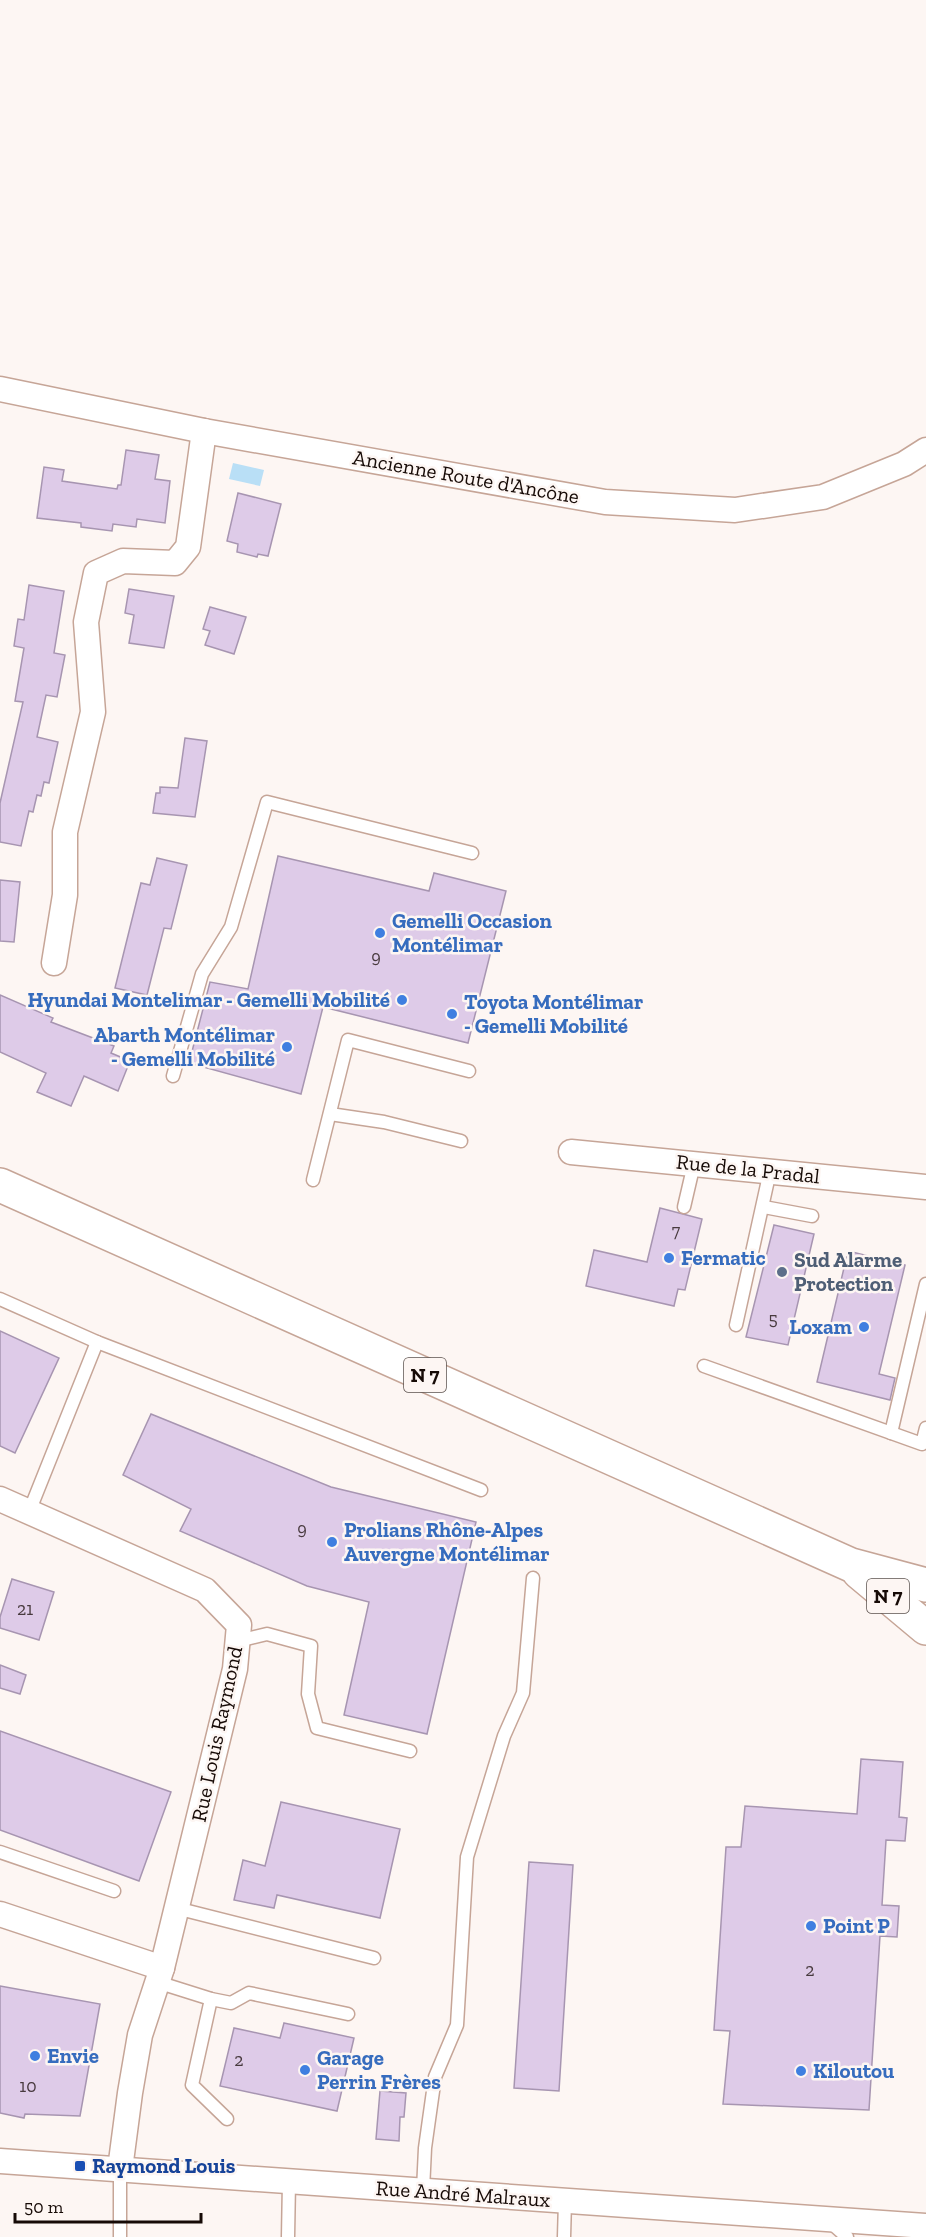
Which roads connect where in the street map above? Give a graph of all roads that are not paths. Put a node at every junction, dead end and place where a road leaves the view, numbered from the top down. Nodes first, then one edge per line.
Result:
1 (0, 389) edge
2 (204, 430) junction
3 (926, 450) edge
4 (471, 853) dead end
5 (54, 963) dead end
6 (469, 1071) dead end
7 (173, 1076) dead end
8 (330, 1114) junction
9 (461, 1141) dead end
10 (571, 1152) dead end
11 (694, 1164) junction
12 (770, 1171) junction
13 (313, 1180) dead end
14 (0, 1185) edge
15 (926, 1187) edge
16 (684, 1207) dead end
17 (764, 1207) junction
18 (812, 1216) dead end
19 (926, 1284) edge
20 (0, 1299) edge
21 (736, 1325) dead end
22 (97, 1342) junction
23 (704, 1366) dead end
24 (926, 1428) edge
25 (891, 1433) junction
26 (481, 1490) dead end
27 (0, 1499) edge
28 (29, 1512) junction
29 (851, 1565) junction
30 (533, 1578) dead end
31 (926, 1585) edge
32 (926, 1628) edge
33 (238, 1641) junction
34 (410, 1751) dead end
35 (0, 1852) edge
36 (114, 1891) dead end
37 (176, 1908) junction
38 (0, 1914) edge
39 (375, 1958) dead end
40 (160, 1975) junction
41 (211, 1999) junction
42 (348, 2014) dead end
43 (227, 2119) dead end
44 (0, 2161) edge
45 (120, 2169) junction
46 (289, 2182) junction
47 (423, 2190) junction
48 (565, 2201) junction
49 (827, 2219) junction
50 (926, 2226) edge
51 (120, 2237) edge
52 (288, 2237) edge
53 (564, 2237) edge
54 (847, 2237) edge

1 - 2 street, Ancienne Route d'Ancône
2 - 3 street, Ancienne Route d'Ancône
2 - 5 street
4 - 7 lane
6 - 8 lane
8 - 9 lane
8 - 13 lane
10 - 11 street, Rue de la Pradal
11 - 12 street, Rue de la Pradal
11 - 16 lane
12 - 15 street, Rue de la Pradal
12 - 17 lane
14 - 29 main road, N 7
17 - 18 lane
17 - 21 lane
19 - 25 lane
20 - 22 lane
22 - 26 lane
22 - 28 lane
23 - 25 lane
24 - 25 lane
27 - 28 street, Rue Louis Raymond
28 - 33 street, Rue Louis Raymond
29 - 31 main road, N 7
29 - 32 main road, N 7
30 - 47 lane
33 - 34 lane
33 - 37 street, Rue Louis Raymond
35 - 36 lane
37 - 39 lane
37 - 40 street, Rue Louis Raymond
38 - 40 street
40 - 41 lane
40 - 45 street, Rue Louis Raymond
41 - 42 lane
41 - 43 lane
44 - 45 street, Rue André Malraux
45 - 46 street, Rue André Malraux
45 - 51 lane
46 - 47 street, Rue André Malraux
46 - 52 lane
47 - 48 street, Rue André Malraux
48 - 49 street, Rue André Malraux
48 - 53 lane
49 - 50 street, Rue André Malraux
49 - 54 lane

